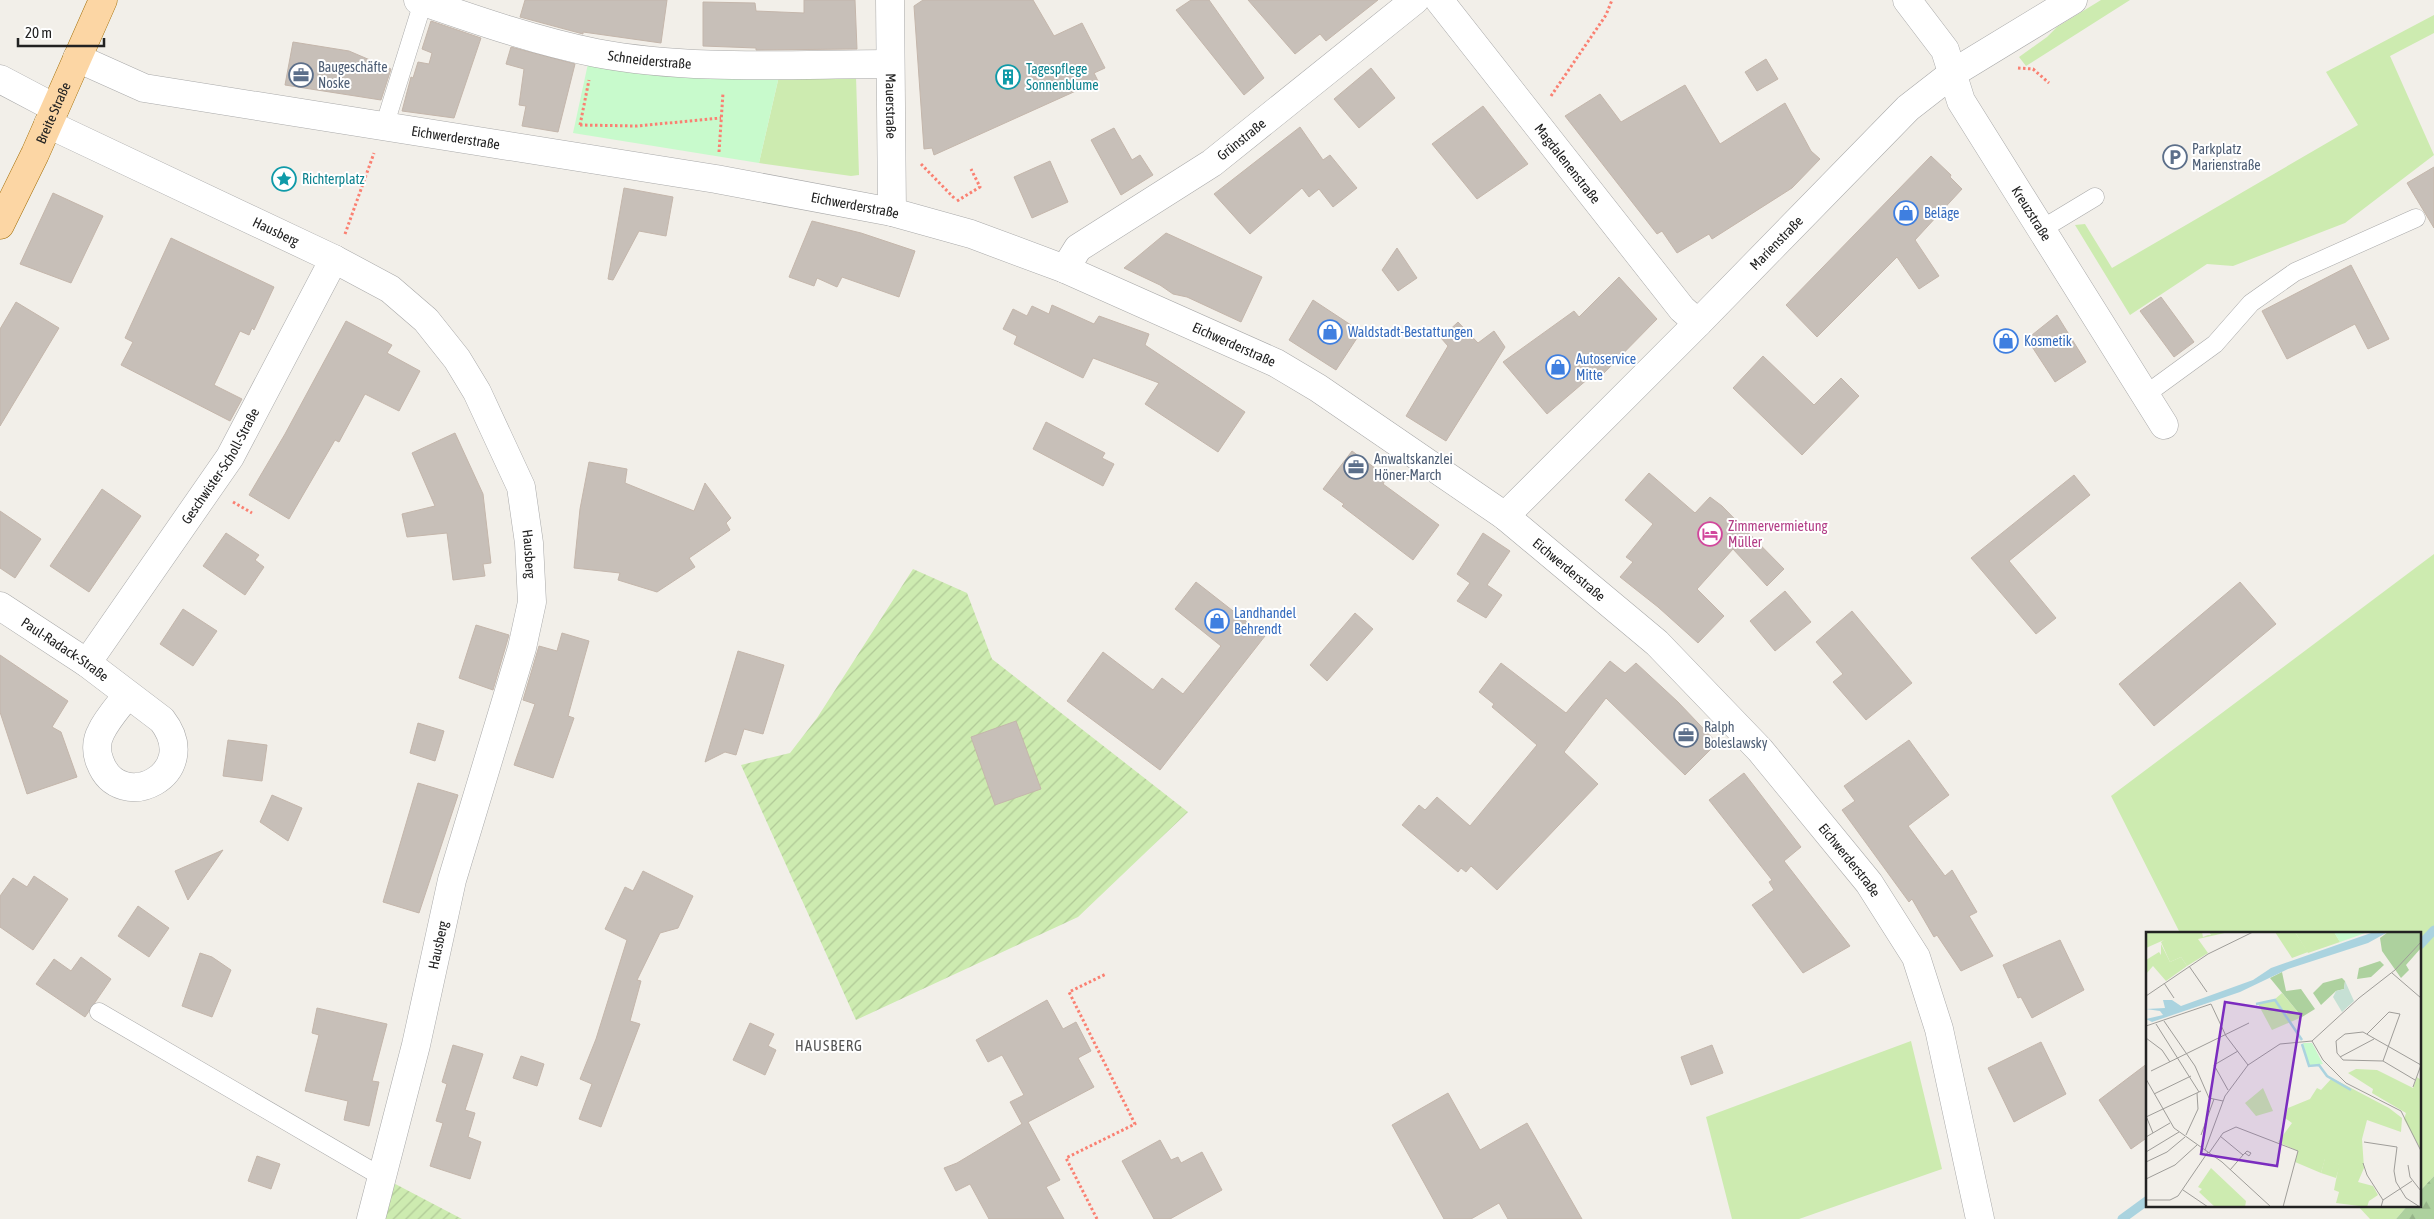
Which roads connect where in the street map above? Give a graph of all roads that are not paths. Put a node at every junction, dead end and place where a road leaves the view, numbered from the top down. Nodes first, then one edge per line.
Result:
1 (103, 0) edge
2 (890, 0) edge
3 (1415, 0) edge
4 (1439, 0) edge
5 (1907, 0) edge
6 (2073, 0) edge
7 (420, 1) edge
8 (77, 58) junction
9 (890, 64) junction
10 (1953, 74) junction
11 (0, 79) edge
12 (52, 116) junction
13 (384, 126) junction
14 (2094, 197) dead end
15 (892, 212) junction
16 (2416, 218) dead end
17 (0, 225) edge
18 (2042, 229) junction
19 (334, 259) junction
20 (1065, 269) junction
21 (1698, 324) junction
22 (2145, 395) junction
23 (2164, 425) dead end
24 (1504, 516) junction
25 (0, 606) edge
26 (87, 663) junction
27 (128, 694) dead end
28 (99, 1012) dead end
29 (382, 1178) junction
30 (371, 1219) edge
31 (1980, 1219) edge

1 - 8 main road, Breite Straße
2 - 9 street, Mauerstraße
3 - 20 street, Grünstraße
4 - 21 street, Magdalenenstraße
5 - 10 street, Kreuzstraße
6 - 10 street, Marienstraße
7 - 9 street, Schneiderstraße
7 - 13 lane
8 - 12 main road, Breite Straße
8 - 13 street, Eichwerderstraße
9 - 15 street, Mauerstraße
10 - 18 street, Kreuzstraße
10 - 21 street, Marienstraße
11 - 12 street, Hausberg
12 - 17 main road, Breite Straße
12 - 19 street, Hausberg
13 - 15 street, Eichwerderstraße
14 - 18 lane
15 - 20 street, Eichwerderstraße
16 - 22 lane
18 - 22 street, Kreuzstraße
19 - 26 street, Geschwister-Scholl-Straße
19 - 29 street, Hausberg
20 - 24 street, Eichwerderstraße
21 - 24 street, Marienstraße
22 - 23 street, Kreuzstraße
24 - 31 street, Eichwerderstraße
25 - 26 street, Paul-Radack-Straße
26 - 27 street, Paul-Radack-Straße
28 - 29 lane
29 - 30 street, Hausberg

